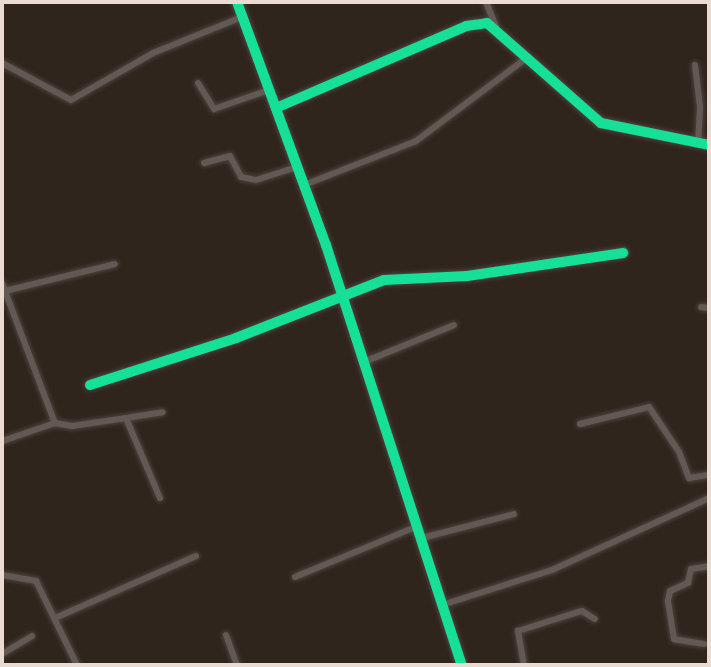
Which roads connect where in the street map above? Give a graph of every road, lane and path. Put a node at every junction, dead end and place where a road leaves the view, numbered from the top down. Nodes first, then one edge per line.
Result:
1 (237, 2) edge
2 (486, 2) edge
3 (242, 18) junction
4 (496, 27) junction
5 (528, 57) junction
6 (2, 63) edge
7 (695, 65) dead end
8 (198, 83) dead end
9 (269, 90) junction
10 (276, 108) junction
11 (698, 142) junction
12 (709, 145) edge
13 (204, 163) dead end
14 (298, 167) junction
15 (304, 185) junction
16 (623, 253) dead end
17 (115, 264) dead end
18 (2, 283) edge
19 (5, 291) junction
20 (342, 295) junction
21 (10, 305) junction
22 (701, 307) dead end
23 (2, 308) edge
24 (709, 309) edge
25 (454, 325) dead end
26 (364, 362) junction
27 (90, 385) dead end
28 (163, 412) dead end
29 (126, 418) junction
30 (55, 423) junction
31 (580, 424) dead end
32 (2, 441) edge
33 (709, 475) edge
34 (160, 498) dead end
35 (709, 498) edge
36 (514, 514) dead end
37 (418, 526) junction
38 (422, 538) junction
39 (196, 556) dead end
40 (709, 566) edge
41 (2, 575) edge
42 (295, 577) dead end
43 (442, 605) junction
44 (55, 618) junction
45 (595, 619) dead end
46 (226, 635) dead end
47 (32, 636) dead end
48 (704, 644) dead end
49 (2, 654) edge
50 (78, 665) edge
51 (237, 665) edge
52 (463, 665) edge
53 (524, 665) edge

1 - 3 street
2 - 4 street
3 - 6 street
3 - 9 street
4 - 5 street
4 - 10 street
5 - 11 street
5 - 15 street
7 - 11 street
8 - 9 street
9 - 10 street
10 - 14 street
11 - 12 street
13 - 14 street
14 - 15 street
15 - 20 street
16 - 20 street
17 - 19 street
18 - 19 street
19 - 21 street
20 - 26 street
20 - 27 street
21 - 23 street
21 - 30 street
22 - 24 street
25 - 26 street
26 - 37 street
28 - 29 street
29 - 30 street
29 - 34 street
30 - 32 street
31 - 33 street
35 - 43 street
36 - 38 street
37 - 38 street
37 - 42 street
38 - 43 street
39 - 44 street
40 - 48 street
41 - 44 street
43 - 52 street
44 - 50 street
45 - 53 street
46 - 51 street
47 - 49 street

